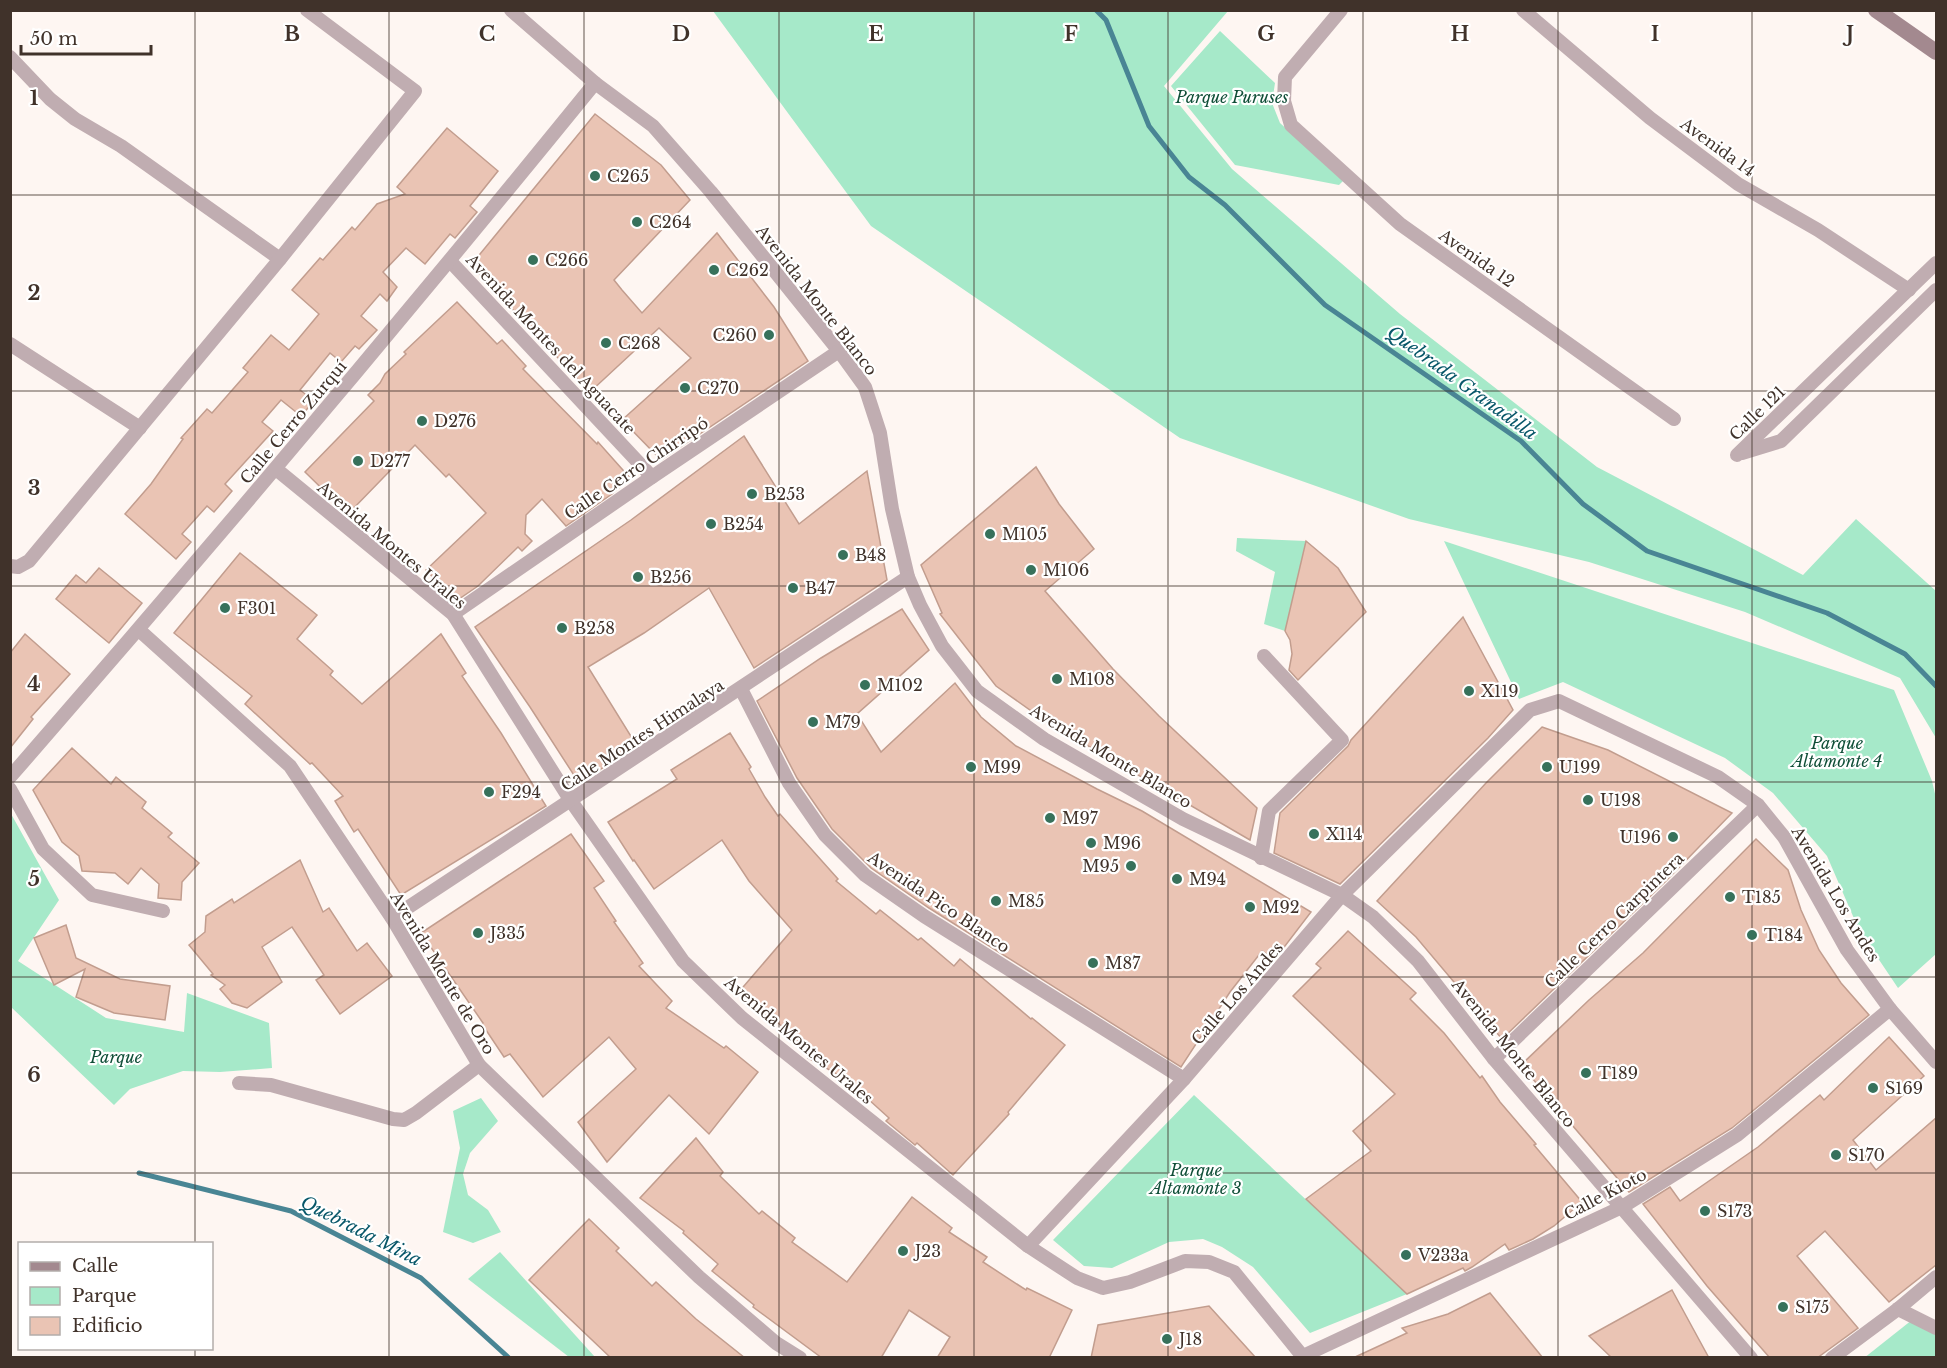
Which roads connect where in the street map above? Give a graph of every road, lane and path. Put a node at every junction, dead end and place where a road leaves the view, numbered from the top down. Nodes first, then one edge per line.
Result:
1 (307, 10) edge
2 (511, 10) edge
3 (1341, 10) edge
4 (1523, 10) edge
5 (1876, 10) edge
6 (1936, 52) edge
7 (10, 57) edge
8 (595, 83) junction
9 (280, 259) junction
10 (450, 261) junction
11 (1936, 263) edge
12 (1909, 290) junction
13 (1936, 290) edge
14 (10, 344) edge
15 (838, 351) junction
16 (1674, 419) dead end
17 (140, 428) junction
18 (276, 469) junction
19 (652, 477) junction
20 (10, 566) edge
21 (908, 578) junction
22 (453, 614) junction
23 (139, 630) junction
24 (1264, 656) dead end
25 (741, 689) junction
26 (1559, 701) joint
27 (10, 777) edge
28 (10, 789) edge
29 (571, 801) junction
30 (1758, 805) junction
31 (1261, 858) junction
32 (1342, 895) junction
33 (163, 911) dead end
34 (392, 918) junction
35 (1890, 1010) junction
36 (1494, 1059) junction
37 (1936, 1062) edge
38 (479, 1065) junction
39 (1184, 1079) junction
40 (239, 1083) dead end
41 (1622, 1207) junction
42 (1028, 1246) junction
43 (1936, 1277) edge
44 (1898, 1309) junction
45 (1936, 1328) edge
46 (1304, 1357) edge
47 (800, 1358) edge
48 (1751, 1358) edge
49 (1832, 1358) edge

1 - 9 street
2 - 8 street, Avenida Monte Blanco
3 - 16 street, Avenida 12
4 - 12 street, Avenida 14
5 - 6 main road
7 - 9 street
8 - 10 street, Calle Cerro Zurquí
8 - 15 street, Avenida Monte Blanco
9 - 17 street
10 - 18 street, Calle Cerro Zurquí
10 - 19 street, Avenida Montes del Aguacate
11 - 12 street, Calle 121
12 - 13 street, Calle 121
14 - 17 street
15 - 19 street, Calle Cerro Chirripó
15 - 21 street, Avenida Monte Blanco
17 - 20 street
18 - 22 street, Avenida Montes Urales
18 - 23 street, Calle Cerro Zurquí
19 - 22 street, Calle Cerro Chirripó
21 - 25 street, Calle Montes Himalaya
21 - 31 street, Avenida Monte Blanco
22 - 29 street, Avenida Montes Urales
23 - 27 street, Calle Cerro Zurquí
23 - 34 street, Avenida Monte de Oro
24 - 31 street
25 - 29 street, Calle Montes Himalaya
25 - 39 street, Avenida Pico Blanco
26 - 30 street, Avenida Los Andes
26 - 32 street, Calle Los Andes
28 - 33 street
29 - 34 street, Calle Montes Himalaya
29 - 42 street, Avenida Montes Urales
30 - 35 street, Avenida Los Andes
30 - 36 street, Calle Cerro Carpintera
31 - 32 street, Avenida Monte Blanco
32 - 36 street, Avenida Monte Blanco
32 - 39 street, Calle Los Andes
34 - 38 street, Avenida Monte de Oro
35 - 37 street, Avenida Los Andes
35 - 41 street, Calle Kioto
36 - 41 street, Avenida Monte Blanco
38 - 40 street
38 - 47 street, Avenida Monte de Oro
39 - 42 street, Calle Los Andes
41 - 46 street, Calle Kioto
41 - 48 street, Avenida Monte Blanco
42 - 46 street, Avenida Montes Urales
43 - 44 street
44 - 45 street
44 - 49 street

